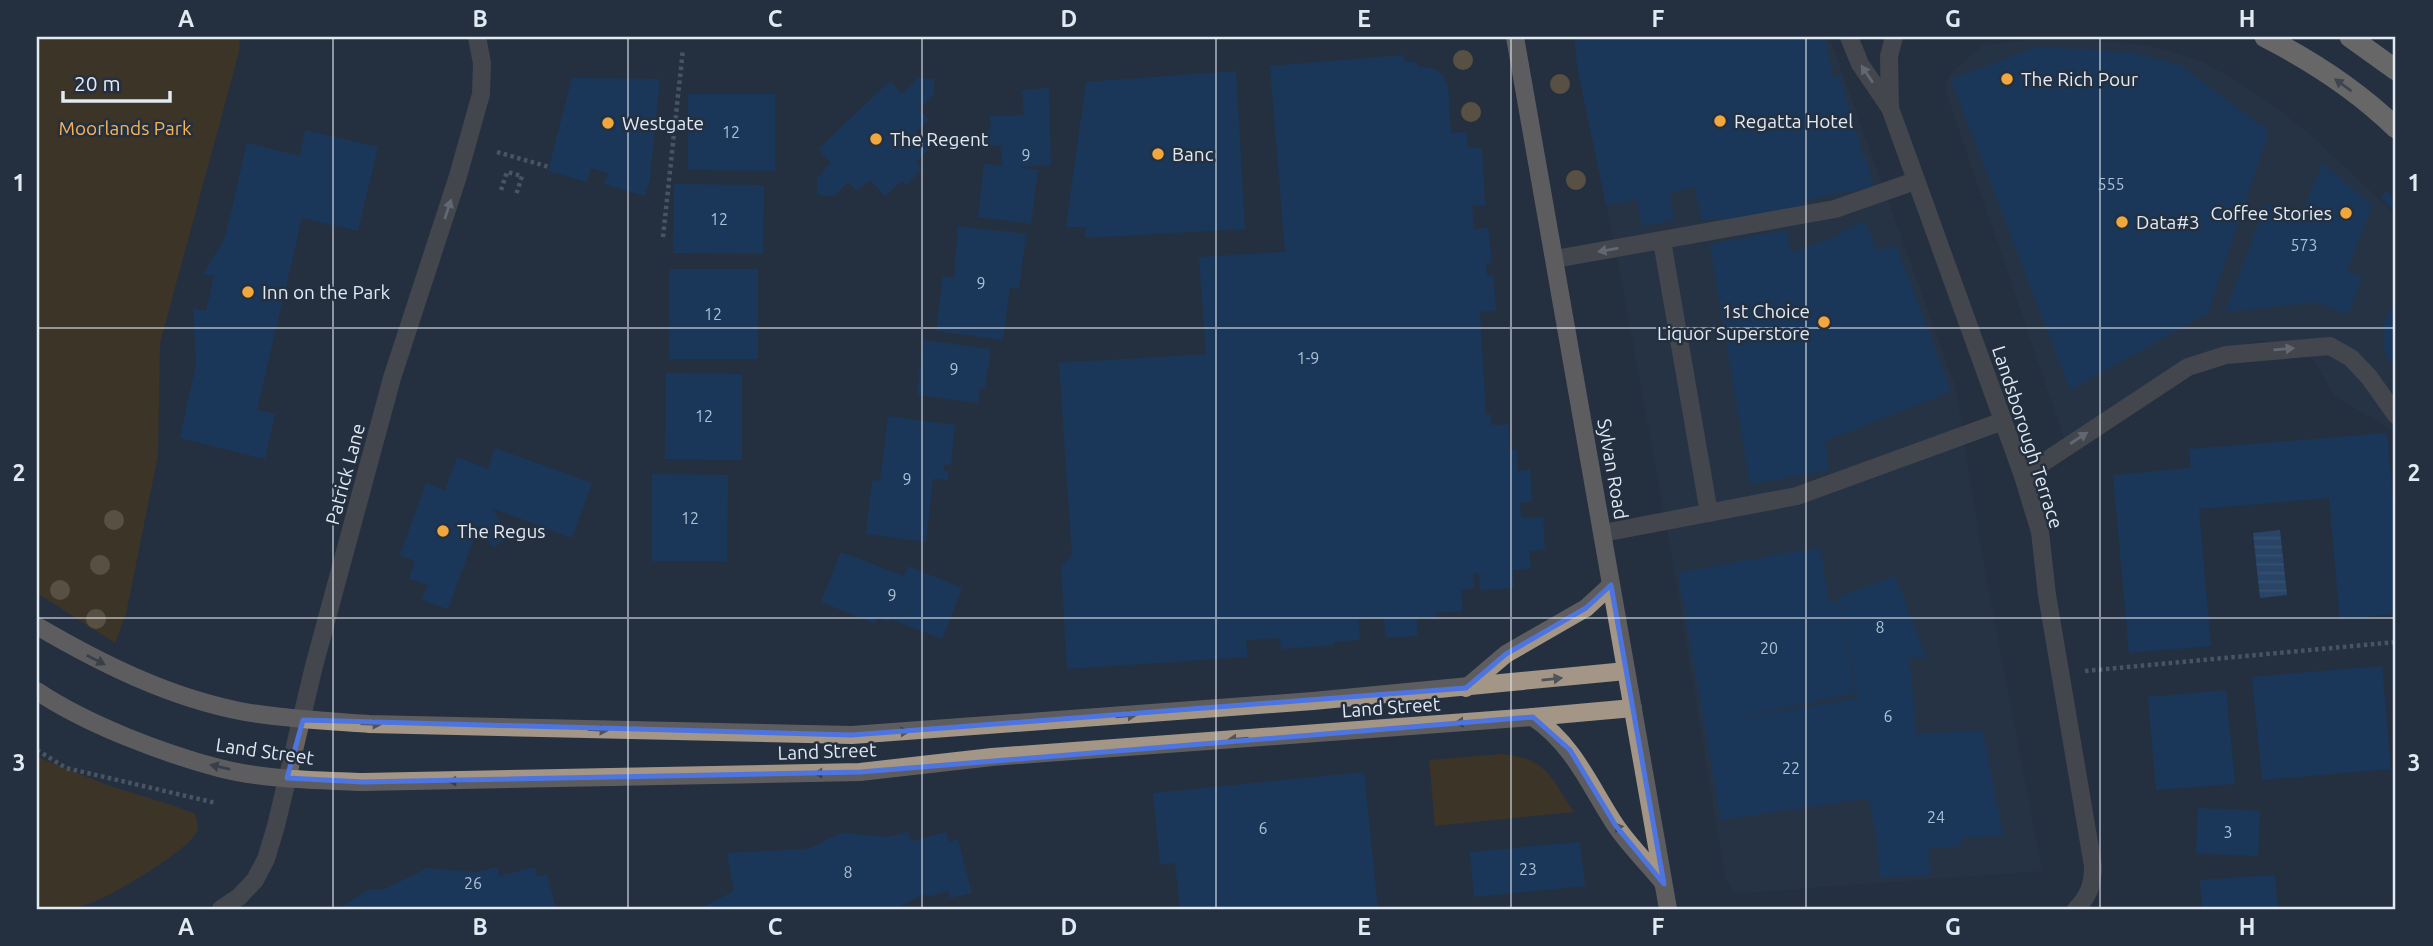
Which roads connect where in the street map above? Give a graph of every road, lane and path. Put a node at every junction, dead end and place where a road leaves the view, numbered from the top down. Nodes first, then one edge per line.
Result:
1 (477, 37) edge
2 (1515, 37) edge
3 (1849, 37) edge
4 (1895, 37) edge
5 (2265, 37) edge
6 (2350, 37) edge
7 (683, 49) dead end
8 (2396, 70) edge
9 (1890, 108) junction
10 (2396, 128) edge
11 (497, 152) dead end
12 (549, 167) dead end
13 (1915, 181) junction
14 (501, 190) dead end
15 (516, 195) dead end
16 (663, 237) dead end
17 (1662, 241) junction
18 (1555, 259) junction
19 (2396, 415) edge
20 (2003, 421) junction
21 (2023, 477) junction
22 (1709, 513) junction
23 (1603, 533) junction
24 (1611, 585) junction
25 (37, 626) edge
26 (2396, 642) edge
27 (1626, 671) junction
28 (2060, 674) junction
29 (1466, 688) junction
30 (37, 691) edge
31 (1633, 708) junction
32 (1533, 718) junction
33 (303, 720) junction
34 (37, 750) edge
35 (287, 778) junction
36 (211, 793) dead end
37 (207, 802) junction
38 (216, 803) dead end
39 (1664, 884) junction
40 (221, 909) edge
41 (1668, 909) edge
42 (2076, 909) edge

33 -> 1 street, Patrick Lane
2 - 18 main road, Sylvan Road
9 -> 3 street, Landsborough Terrace
4 - 9 street, Landsborough Terrace
10 -> 5 highway
6 - 8 highway
7 - 16 path
9 - 13 street, Landsborough Terrace
11 - 12 path
13 - 17 street
13 - 20 street, Landsborough Terrace
14 - 15 path
17 -> 18 street
17 - 22 street
18 - 23 main road, Sylvan Road
21 -> 19 street
20 - 21 street, Landsborough Terrace
20 - 22 street
21 - 28 street, Landsborough Terrace
22 - 23 street
23 - 24 main road, Sylvan Road
24 - 27 main road, Sylvan Road
24 - 29 main road
25 -> 33 main road, Land Street
26 - 28 path
29 -> 27 main road, Land Street
27 - 31 main road, Sylvan Road
28 - 42 street, Landsborough Terrace
33 -> 29 main road, Land Street
35 -> 30 main road, Land Street
31 - 32 main road, Land Street
31 - 39 main road, Sylvan Road
32 -> 35 main road, Land Street
39 -> 32 main road
33 - 35 street, Patrick Lane
34 - 37 path
35 - 40 street, Patrick Lane
36 - 37 path
37 - 38 path
39 - 41 main road, Sylvan Road

